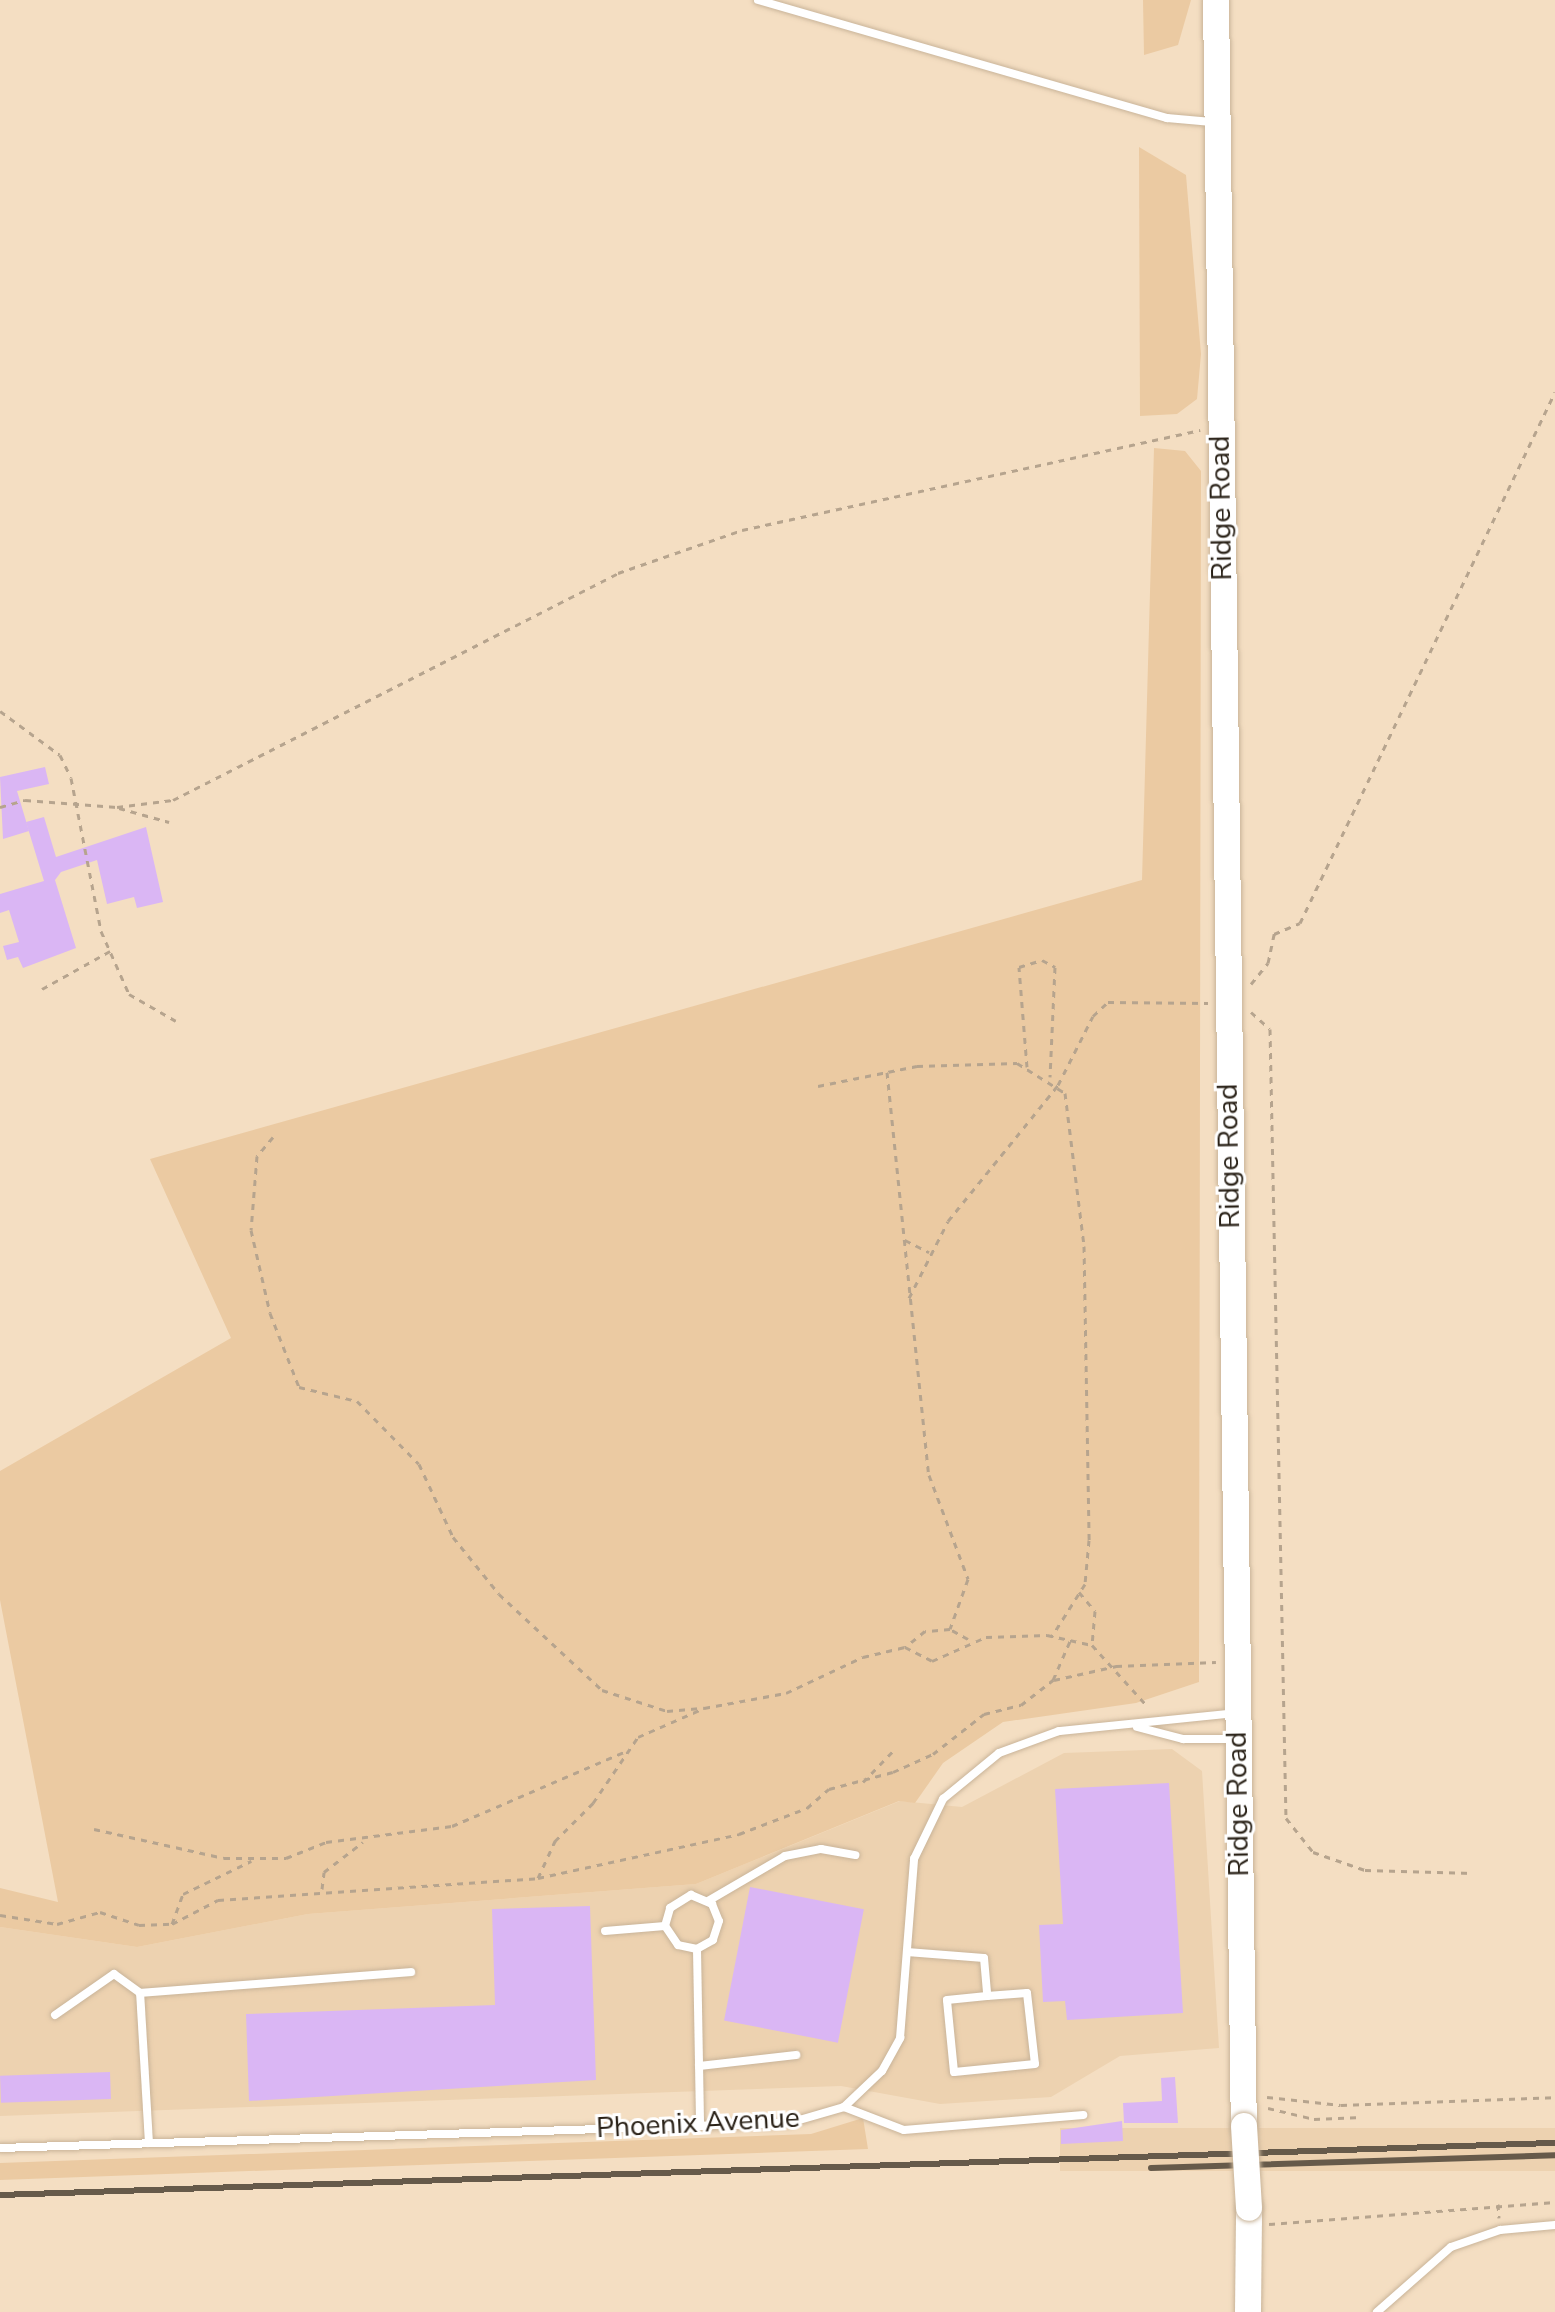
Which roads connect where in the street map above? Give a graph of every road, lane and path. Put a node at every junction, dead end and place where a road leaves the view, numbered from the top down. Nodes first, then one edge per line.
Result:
1 (758, 0) edge
2 (1216, 0) edge
3 (1217, 122) junction
4 (1555, 392) edge
5 (1220, 428) junction
6 (0, 711) edge
7 (76, 803) junction
8 (0, 807) edge
9 (117, 807) junction
10 (169, 822) dead end
11 (110, 951) junction
12 (42, 989) dead end
13 (1227, 991) junction
14 (176, 1021) dead end
15 (1027, 1067) junction
16 (887, 1071) junction
17 (1050, 1077) junction
18 (1058, 1085) junction
19 (818, 1086) dead end
20 (273, 1137) dead end
21 (904, 1239) junction
22 (929, 1252) junction
23 (909, 1298) junction
24 (1078, 1591) junction
25 (950, 1629) junction
26 (1052, 1636) junction
27 (968, 1639) junction
28 (1070, 1641) junction
29 (1092, 1645) junction
30 (905, 1647) junction
31 (1236, 1661) junction
32 (1116, 1666) junction
33 (1053, 1680) junction
34 (704, 1708) junction
35 (1157, 1721) junction
36 (1237, 1726) junction
37 (1136, 1727) junction
38 (896, 1748) dead end
39 (624, 1752) junction
40 (857, 1786) junction
41 (94, 1829) dead end
42 (363, 1842) junction
43 (855, 1855) dead end
44 (254, 1860) junction
45 (1473, 1873) dead end
46 (538, 1878) junction
47 (322, 1890) junction
48 (708, 1901) junction
49 (0, 1915) edge
50 (172, 1924) junction
51 (665, 1926) junction
52 (605, 1931) dead end
53 (697, 1949) junction
54 (907, 1952) junction
55 (411, 1972) dead end
56 (140, 1993) junction
57 (987, 1996) junction
58 (55, 2015) dead end
59 (796, 2055) dead end
60 (699, 2066) junction
61 (1555, 2097) edge
62 (844, 2107) junction
63 (1244, 2111) junction
64 (1083, 2115) dead end
65 (1362, 2117) dead end
66 (700, 2126) junction
67 (149, 2143) junction
68 (0, 2148) edge
69 (1555, 2202) edge
70 (1249, 2217) junction
71 (1555, 2225) edge
72 (1248, 2312) edge
73 (1377, 2312) edge

1 - 3 lane
2 - 3 main road, Ridge Road
3 - 5 main road, Ridge Road
4 - 13 path
5 - 9 path
5 - 13 main road, Ridge Road
6 - 7 path
7 - 8 path
7 - 9 path
7 - 11 path
9 - 10 path
11 - 12 path
11 - 14 path
13 - 18 path
13 - 31 main road, Ridge Road
13 - 45 path
15 - 16 path
15 - 17 path
15 - 17 path
16 - 19 path
16 - 21 path
17 - 18 path
18 - 22 path
18 - 24 path
20 - 34 path
21 - 22 path
21 - 23 path
22 - 23 path
23 - 25 path
24 - 26 path
24 - 29 path
25 - 27 path
25 - 30 path
26 - 27 path
26 - 28 path
27 - 30 path
28 - 29 path
28 - 33 path
29 - 32 path
30 - 34 path
31 - 32 path
31 - 36 main road, Ridge Road
32 - 33 path
32 - 35 path
33 - 40 path
34 - 39 path
35 - 36 lane, Phoenix Avenue
35 - 37 lane, Phoenix Avenue
36 - 37 lane, Phoenix Avenue
36 - 63 main road, Ridge Road
37 - 54 lane, Phoenix Avenue
38 - 40 path
39 - 42 path
39 - 46 path
40 - 46 path
41 - 44 path
42 - 44 path
42 - 47 path
43 - 48 lane
44 - 50 path
46 - 47 path
47 - 50 path
48 - 51 lane
48 - 53 lane
49 - 50 path
51 - 52 lane
51 - 53 lane
53 - 60 lane
54 - 57 lane
54 - 62 lane, Phoenix Avenue
55 - 56 lane
56 - 58 lane
56 - 67 lane
57 - 57 lane
59 - 60 lane
60 - 66 lane
61 - 63 path
62 - 64 lane
62 - 66 lane, Phoenix Avenue
63 - 65 path
63 - 70 main road, Ridge Road, bridge
66 - 67 lane, Phoenix Avenue
67 - 68 lane, Phoenix Avenue
69 - 70 path
70 - 72 main road, Ridge Road
71 - 73 lane

